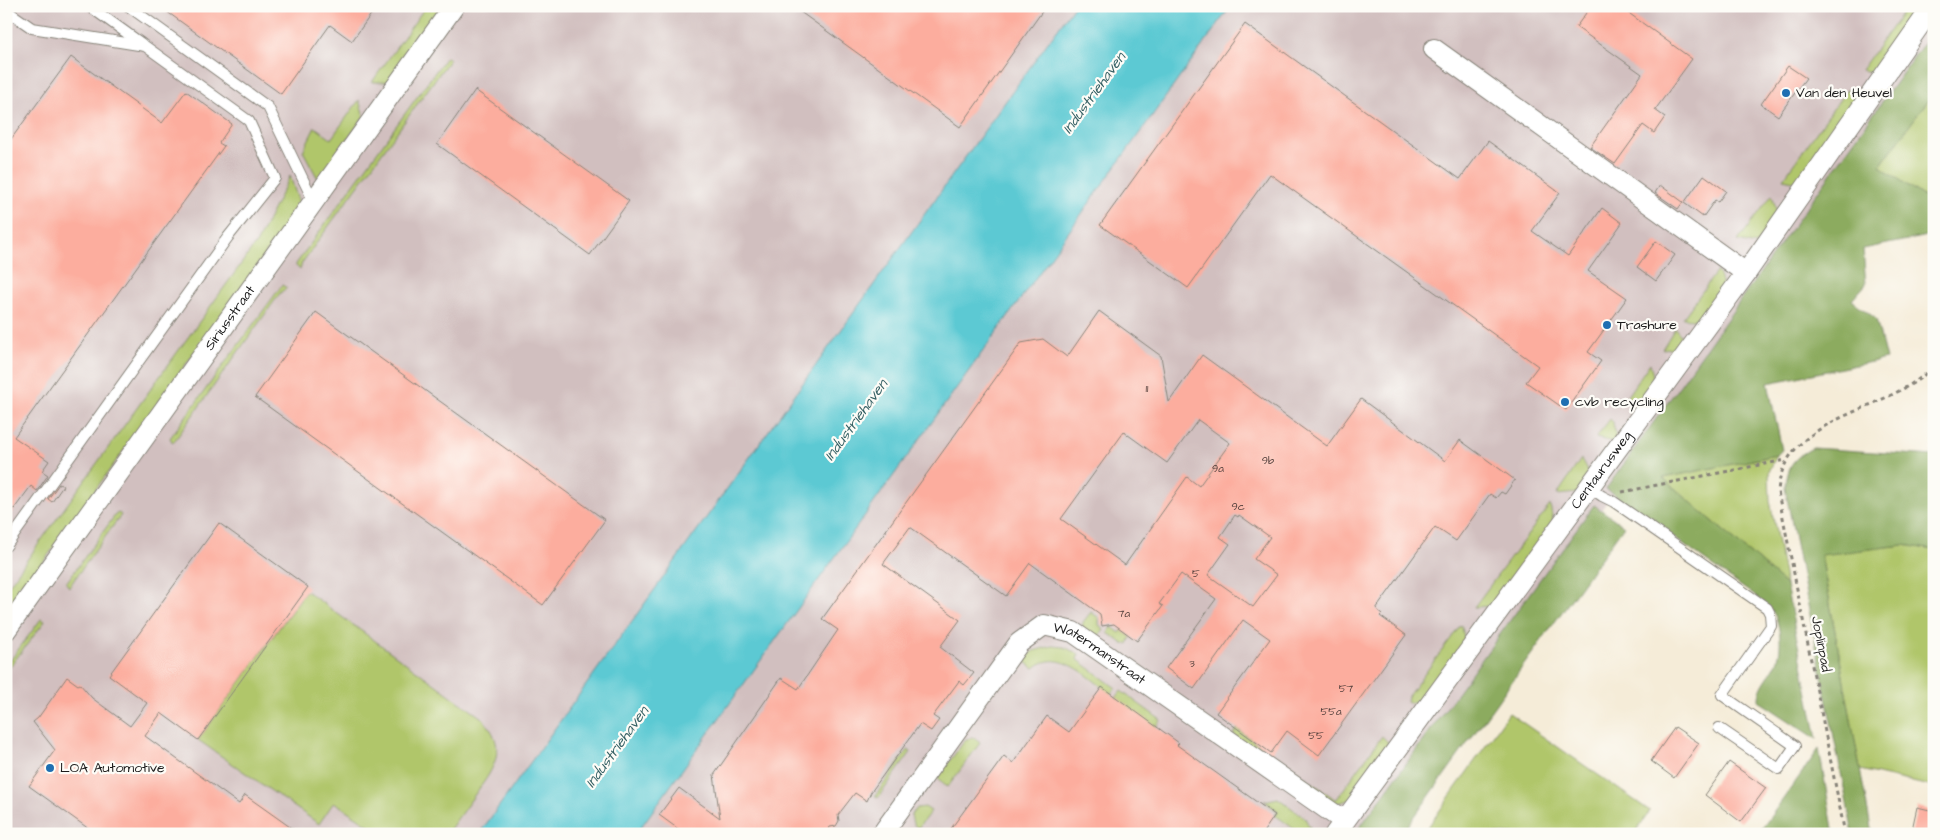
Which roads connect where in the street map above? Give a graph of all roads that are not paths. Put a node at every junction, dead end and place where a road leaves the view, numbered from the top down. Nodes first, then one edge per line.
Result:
1 (89, 6) edge
2 (128, 6) edge
3 (454, 6) edge
4 (1933, 6) edge
5 (6, 10) edge
6 (145, 46) junction
7 (1434, 49) dead end
8 (314, 202) junction
9 (1746, 273) junction
10 (1595, 492) junction
11 (6, 546) edge
12 (6, 630) edge
13 (1719, 728) dead end
14 (1340, 828) edge
15 (882, 834) edge

1 - 6 lane
2 - 8 lane
3 - 8 street, Siriusstraat
4 - 9 street, Centaurusweg
5 - 6 lane
6 - 11 lane
7 - 9 street
8 - 12 street, Siriusstraat
9 - 10 street, Centaurusweg
10 - 13 lane
10 - 14 street, Centaurusweg
14 - 15 street, Watermanstraat

